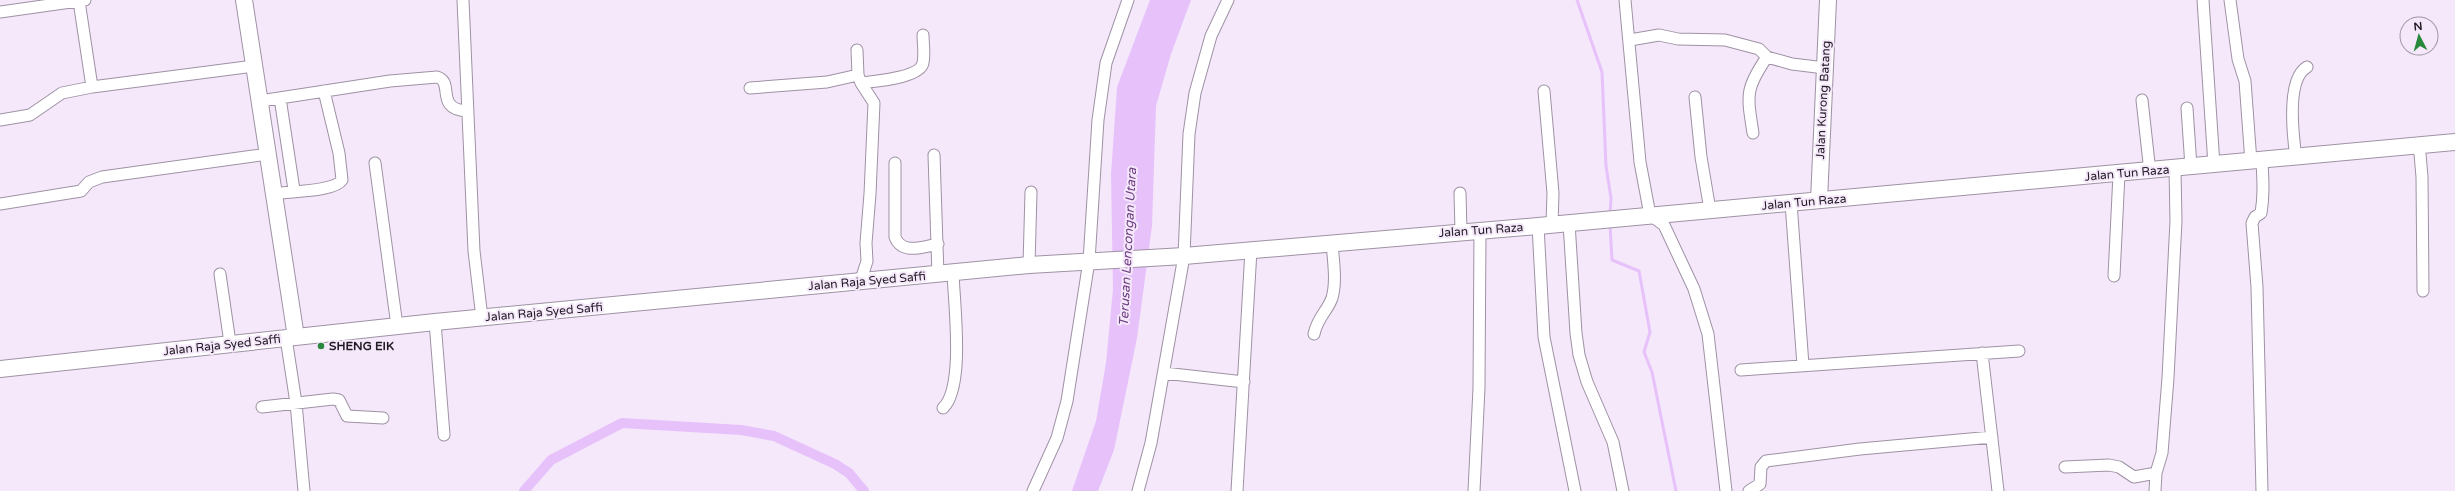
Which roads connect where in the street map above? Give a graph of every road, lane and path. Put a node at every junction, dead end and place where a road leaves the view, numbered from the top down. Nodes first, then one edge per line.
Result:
1 (82, 0) edge
2 (244, 0) edge
3 (463, 0) edge
4 (1128, 0) edge
5 (1228, 0) edge
6 (1625, 0) edge
7 (1828, 0) edge
8 (2203, 0) edge
9 (2230, 0) edge
10 (0, 12) edge
11 (923, 35) dead end
12 (1630, 40) junction
13 (857, 50) dead end
14 (1767, 57) junction
15 (254, 66) junction
16 (1825, 68) junction
17 (2307, 68) dead end
18 (860, 79) junction
19 (92, 87) junction
20 (750, 88) dead end
21 (1544, 90) dead end
22 (324, 91) junction
23 (1695, 97) dead end
24 (280, 98) junction
25 (2142, 100) dead end
26 (260, 101) junction
27 (2187, 108) dead end
28 (467, 111) junction
29 (0, 120) edge
30 (1753, 133) dead end
31 (2455, 142) edge
32 (2417, 146) junction
33 (268, 154) junction
34 (934, 155) dead end
35 (2296, 158) junction
36 (2256, 162) junction
37 (375, 163) dead end
38 (895, 163) dead end
39 (2214, 165) junction
40 (2183, 168) junction
41 (2150, 172) junction
42 (2119, 174) junction
43 (294, 190) junction
44 (1031, 192) dead end
45 (1460, 193) dead end
46 (274, 194) junction
47 (1819, 200) junction
48 (1791, 203) junction
49 (0, 204) edge
50 (1710, 210) junction
51 (1650, 215) junction
52 (1569, 223) junction
53 (1545, 225) junction
54 (1480, 231) junction
55 (1461, 232) junction
56 (1332, 242) junction
57 (938, 244) junction
58 (1251, 250) junction
59 (1184, 256) junction
60 (1091, 261) junction
61 (1029, 265) junction
62 (220, 274) dead end
63 (945, 274) junction
64 (2114, 276) dead end
65 (860, 282) junction
66 (2423, 291) dead end
67 (482, 318) junction
68 (434, 322) junction
69 (397, 326) junction
70 (1314, 334) dead end
71 (291, 338) junction
72 (230, 343) junction
73 (2019, 351) dead end
74 (1982, 353) junction
75 (1803, 365) junction
76 (0, 369) edge
77 (1741, 370) dead end
78 (1164, 373) junction
79 (1244, 382) junction
80 (296, 403) junction
81 (262, 407) dead end
82 (943, 408) dead end
83 (383, 418) dead end
84 (444, 435) dead end
85 (1992, 437) junction
86 (2065, 467) dead end
87 (2156, 473) junction
88 (304, 491) edge
89 (1034, 491) edge
90 (1138, 491) edge
91 (1237, 491) edge
92 (1474, 491) edge
93 (1575, 491) edge
94 (1623, 491) edge
95 (1726, 491) edge
96 (1749, 491) edge
97 (1998, 491) edge
98 (2155, 491) edge
99 (2262, 491) edge

1 - 10 street
1 - 19 street
2 - 15 main road
3 - 28 street
4 - 60 street
5 - 59 street
6 - 12 street
7 - 16 main road, Jalan Kurong Batang
8 - 39 street
9 - 36 street
11 - 18 street
12 - 14 street
12 - 51 street
13 - 18 street
14 - 16 street
14 - 30 street
15 - 19 street
15 - 26 main road
16 - 47 main road, Jalan Kurong Batang
17 - 35 street
18 - 20 street
18 - 65 street
19 - 29 street
21 - 53 street
22 - 24 street
22 - 28 street
22 - 43 street
23 - 50 street
24 - 26 street
24 - 43 street
25 - 41 street
26 - 33 main road
27 - 40 street
28 - 67 street
31 - 32 main road, Jalan Tun Raza
32 - 35 main road, Jalan Tun Raza
32 - 66 street
33 - 46 main road
33 - 49 street
34 - 57 street
35 - 36 main road, Jalan Tun Raza
36 - 39 main road, Jalan Tun Raza
36 - 99 street
37 - 69 street
38 - 57 street
39 - 40 main road, Jalan Tun Raza
40 - 41 main road, Jalan Tun Raza
40 - 87 street
41 - 42 main road, Jalan Tun Raza
42 - 47 main road, Jalan Tun Raza
42 - 64 street
43 - 46 street
44 - 61 street
45 - 55 street
46 - 71 main road
47 - 48 main road, Jalan Tun Raza
48 - 50 main road, Jalan Tun Raza
48 - 75 street
50 - 51 main road, Jalan Tun Raza
51 - 52 main road, Jalan Tun Raza
51 - 95 street
52 - 53 main road, Jalan Tun Raza
52 - 94 street
53 - 54 main road, Jalan Tun Raza
53 - 93 street
54 - 55 main road, Jalan Tun Raza
54 - 92 street
55 - 56 main road, Jalan Tun Raza
56 - 58 main road, Jalan Tun Raza
56 - 70 street
57 - 63 street
58 - 59 main road, Jalan Tun Raza
58 - 79 street
59 - 60 main road, Jalan Tun Raza
59 - 78 street
60 - 61 main road, Jalan Raja Syed Saffi
60 - 89 street
61 - 63 main road, Jalan Raja Syed Saffi
62 - 72 street
63 - 65 main road, Jalan Raja Syed Saffi
63 - 82 street
65 - 67 main road, Jalan Raja Syed Saffi
67 - 68 main road, Jalan Raja Syed Saffi
68 - 69 main road, Jalan Raja Syed Saffi
68 - 84 street
69 - 71 main road, Jalan Raja Syed Saffi
71 - 72 main road, Jalan Raja Syed Saffi
71 - 80 street
72 - 76 main road, Jalan Raja Syed Saffi
73 - 74 street
74 - 75 street
74 - 85 street
75 - 77 street
78 - 79 street
78 - 90 street
79 - 91 street
80 - 81 street
80 - 83 street
80 - 88 street
85 - 96 street
85 - 97 street
86 - 87 street
87 - 98 street

